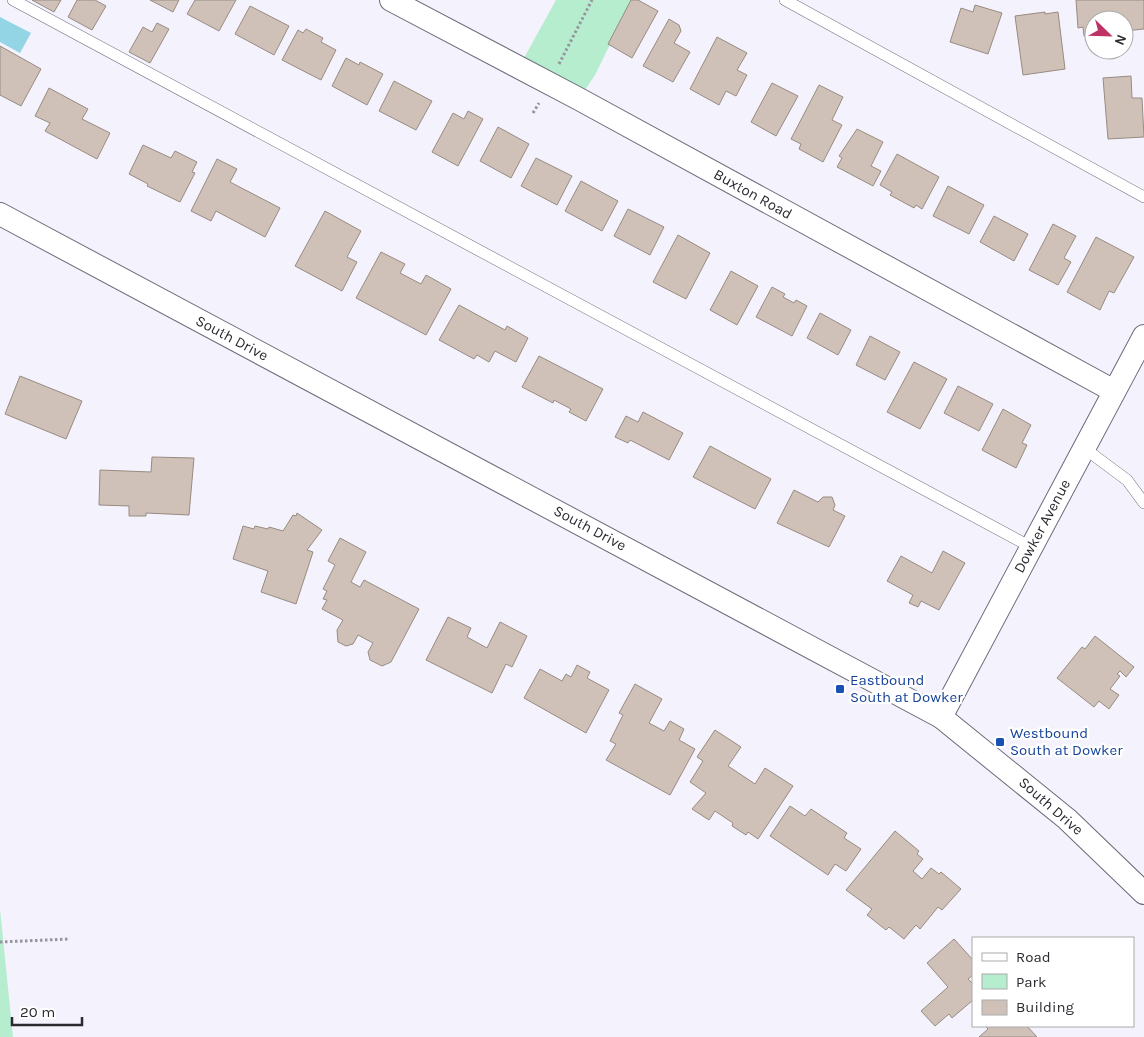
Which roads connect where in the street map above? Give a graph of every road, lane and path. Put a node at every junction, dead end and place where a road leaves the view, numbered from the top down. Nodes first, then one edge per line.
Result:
1 (14, 0) edge
2 (391, 0) edge
3 (592, 0) edge
4 (785, 0) edge
5 (549, 84) junction
6 (533, 113) dead end
7 (1144, 197) edge
8 (0, 214) edge
9 (1144, 336) edge
10 (1114, 390) junction
11 (1084, 448) junction
12 (1144, 503) edge
13 (1031, 547) junction
14 (941, 717) junction
15 (1144, 893) edge
16 (70, 939) dead end
17 (0, 942) edge

1 - 13 lane
2 - 5 street, Buxton Road
3 - 5 path
4 - 7 lane
5 - 6 path
5 - 10 street, Buxton Road
8 - 14 street, South Drive
9 - 10 street, Dowker Avenue
10 - 11 street, Dowker Avenue
11 - 12 lane
11 - 13 street, Dowker Avenue
13 - 14 street, Dowker Avenue
14 - 15 street, South Drive
16 - 17 path

